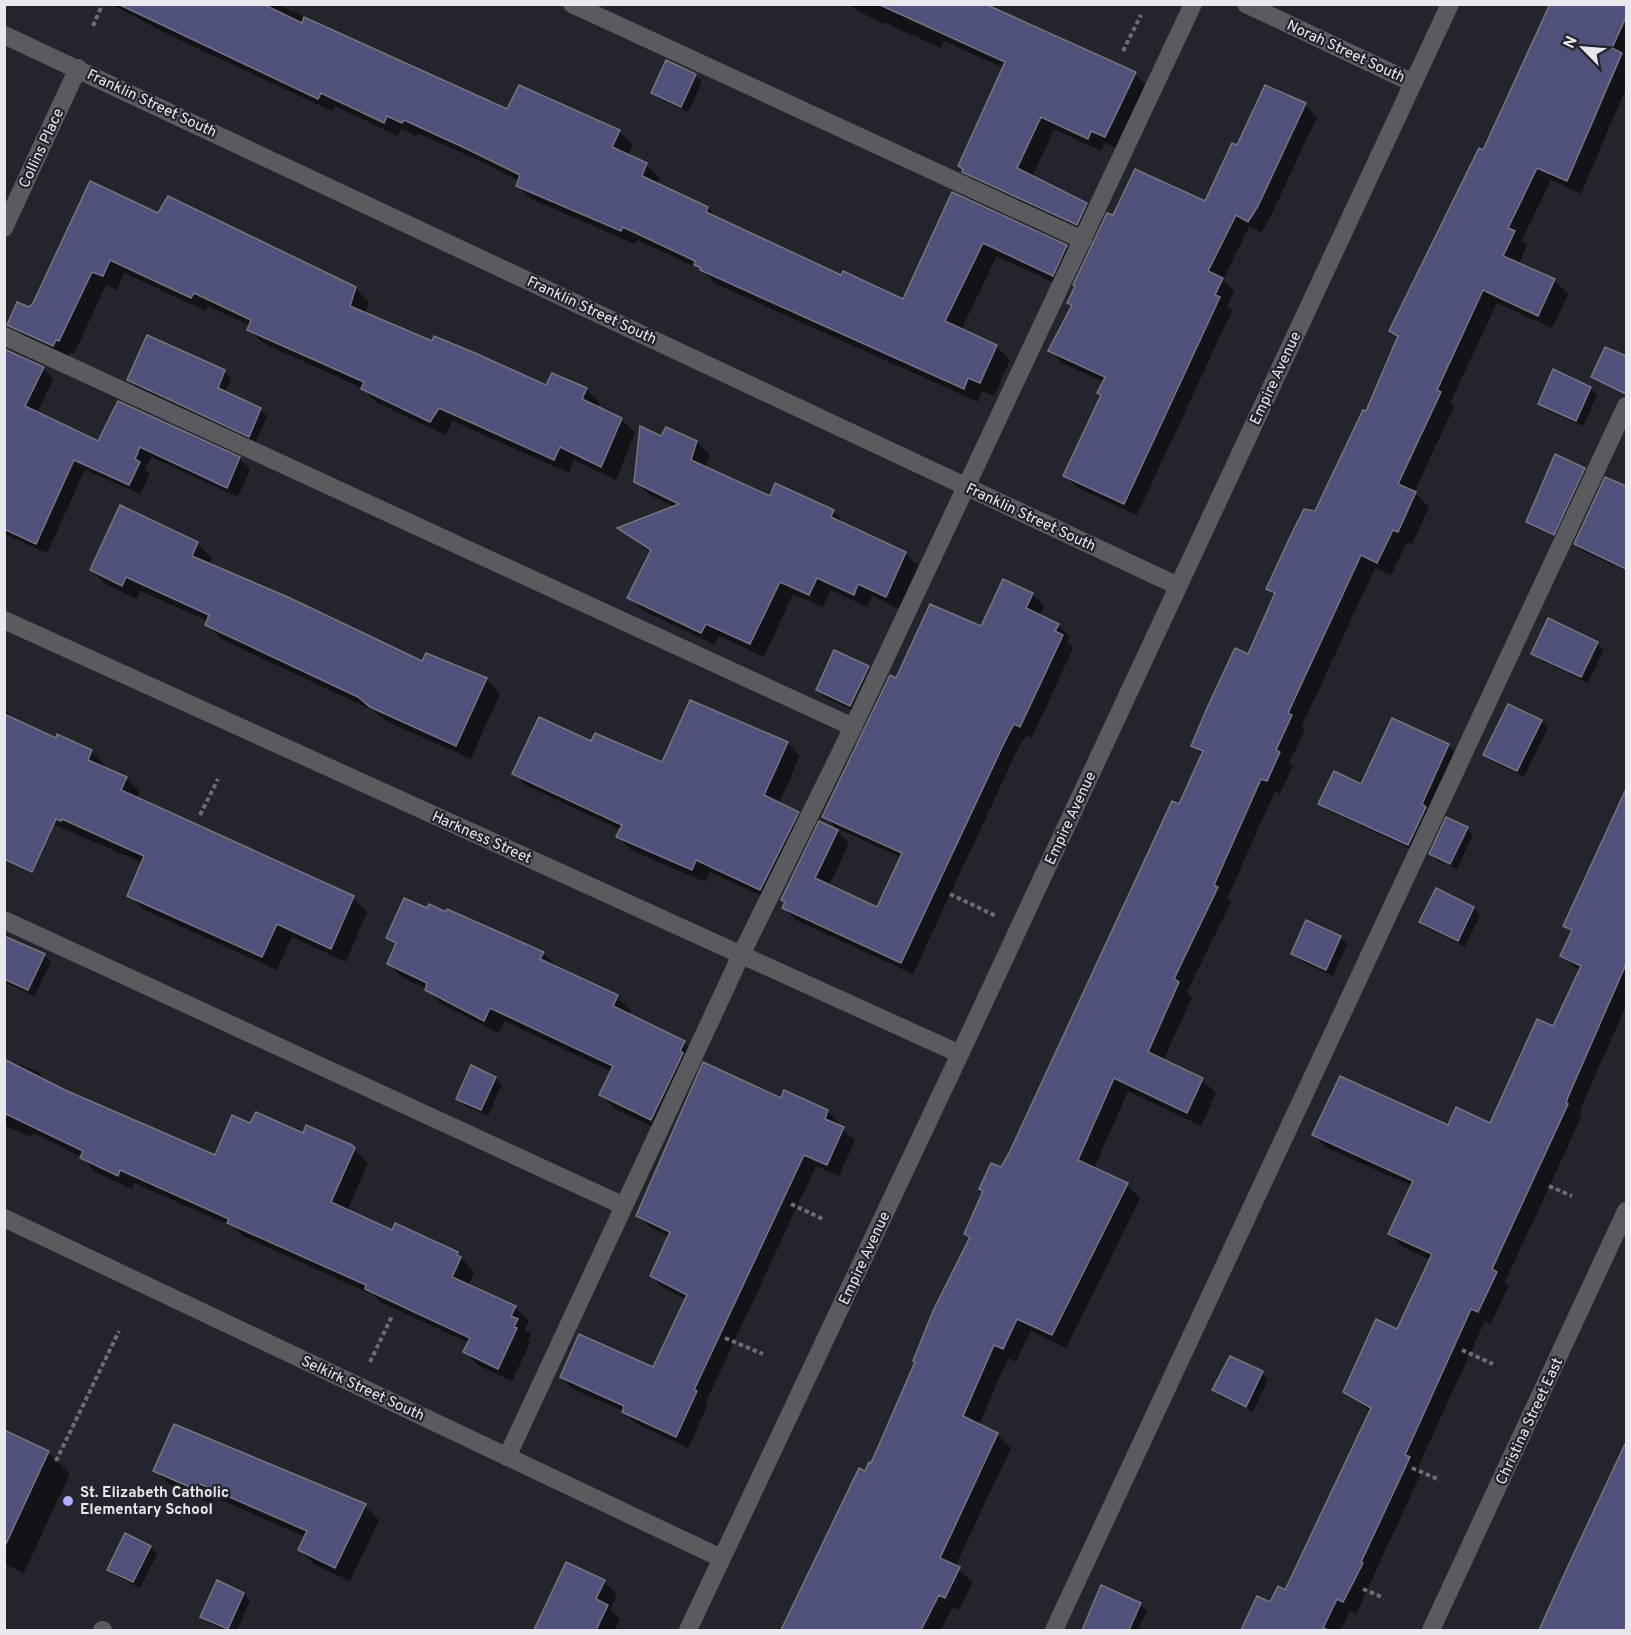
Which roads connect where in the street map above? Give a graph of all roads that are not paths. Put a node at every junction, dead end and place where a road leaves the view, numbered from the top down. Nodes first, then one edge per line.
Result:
1 (572, 4) edge
2 (1193, 4) edge
3 (1246, 4) edge
4 (1450, 4) edge
5 (4, 35) edge
6 (78, 68) junction
7 (1413, 83) junction
8 (4, 228) edge
9 (1083, 240) junction
10 (4, 336) edge
11 (1626, 406) edge
12 (967, 486) junction
13 (1178, 586) junction
14 (4, 620) edge
15 (853, 727) junction
16 (4, 920) edge
17 (741, 955) junction
18 (960, 1054) junction
19 (624, 1206) junction
20 (1626, 1211) edge
21 (4, 1218) edge
22 (507, 1457) junction
23 (722, 1558) junction
24 (688, 1630) edge
25 (1054, 1630) edge
26 (1431, 1630) edge

1 - 9 street
2 - 9 street
3 - 7 street, Norah Street South
4 - 7 street, Empire Avenue
5 - 6 street, Franklin Street South
6 - 8 street, Collins Place
6 - 12 street, Franklin Street South
7 - 13 street, Empire Avenue
9 - 12 street
10 - 15 street
11 - 25 street
12 - 13 street, Franklin Street South
12 - 15 street
13 - 18 street, Empire Avenue
14 - 17 street, Harkness Street
15 - 17 street
16 - 19 street
17 - 18 street, Harkness Street
17 - 19 street
18 - 23 street, Empire Avenue
19 - 22 street
20 - 26 street, Christina Street East
21 - 22 street, Selkirk Street South
22 - 23 street, Selkirk Street South
23 - 24 street, Empire Avenue

